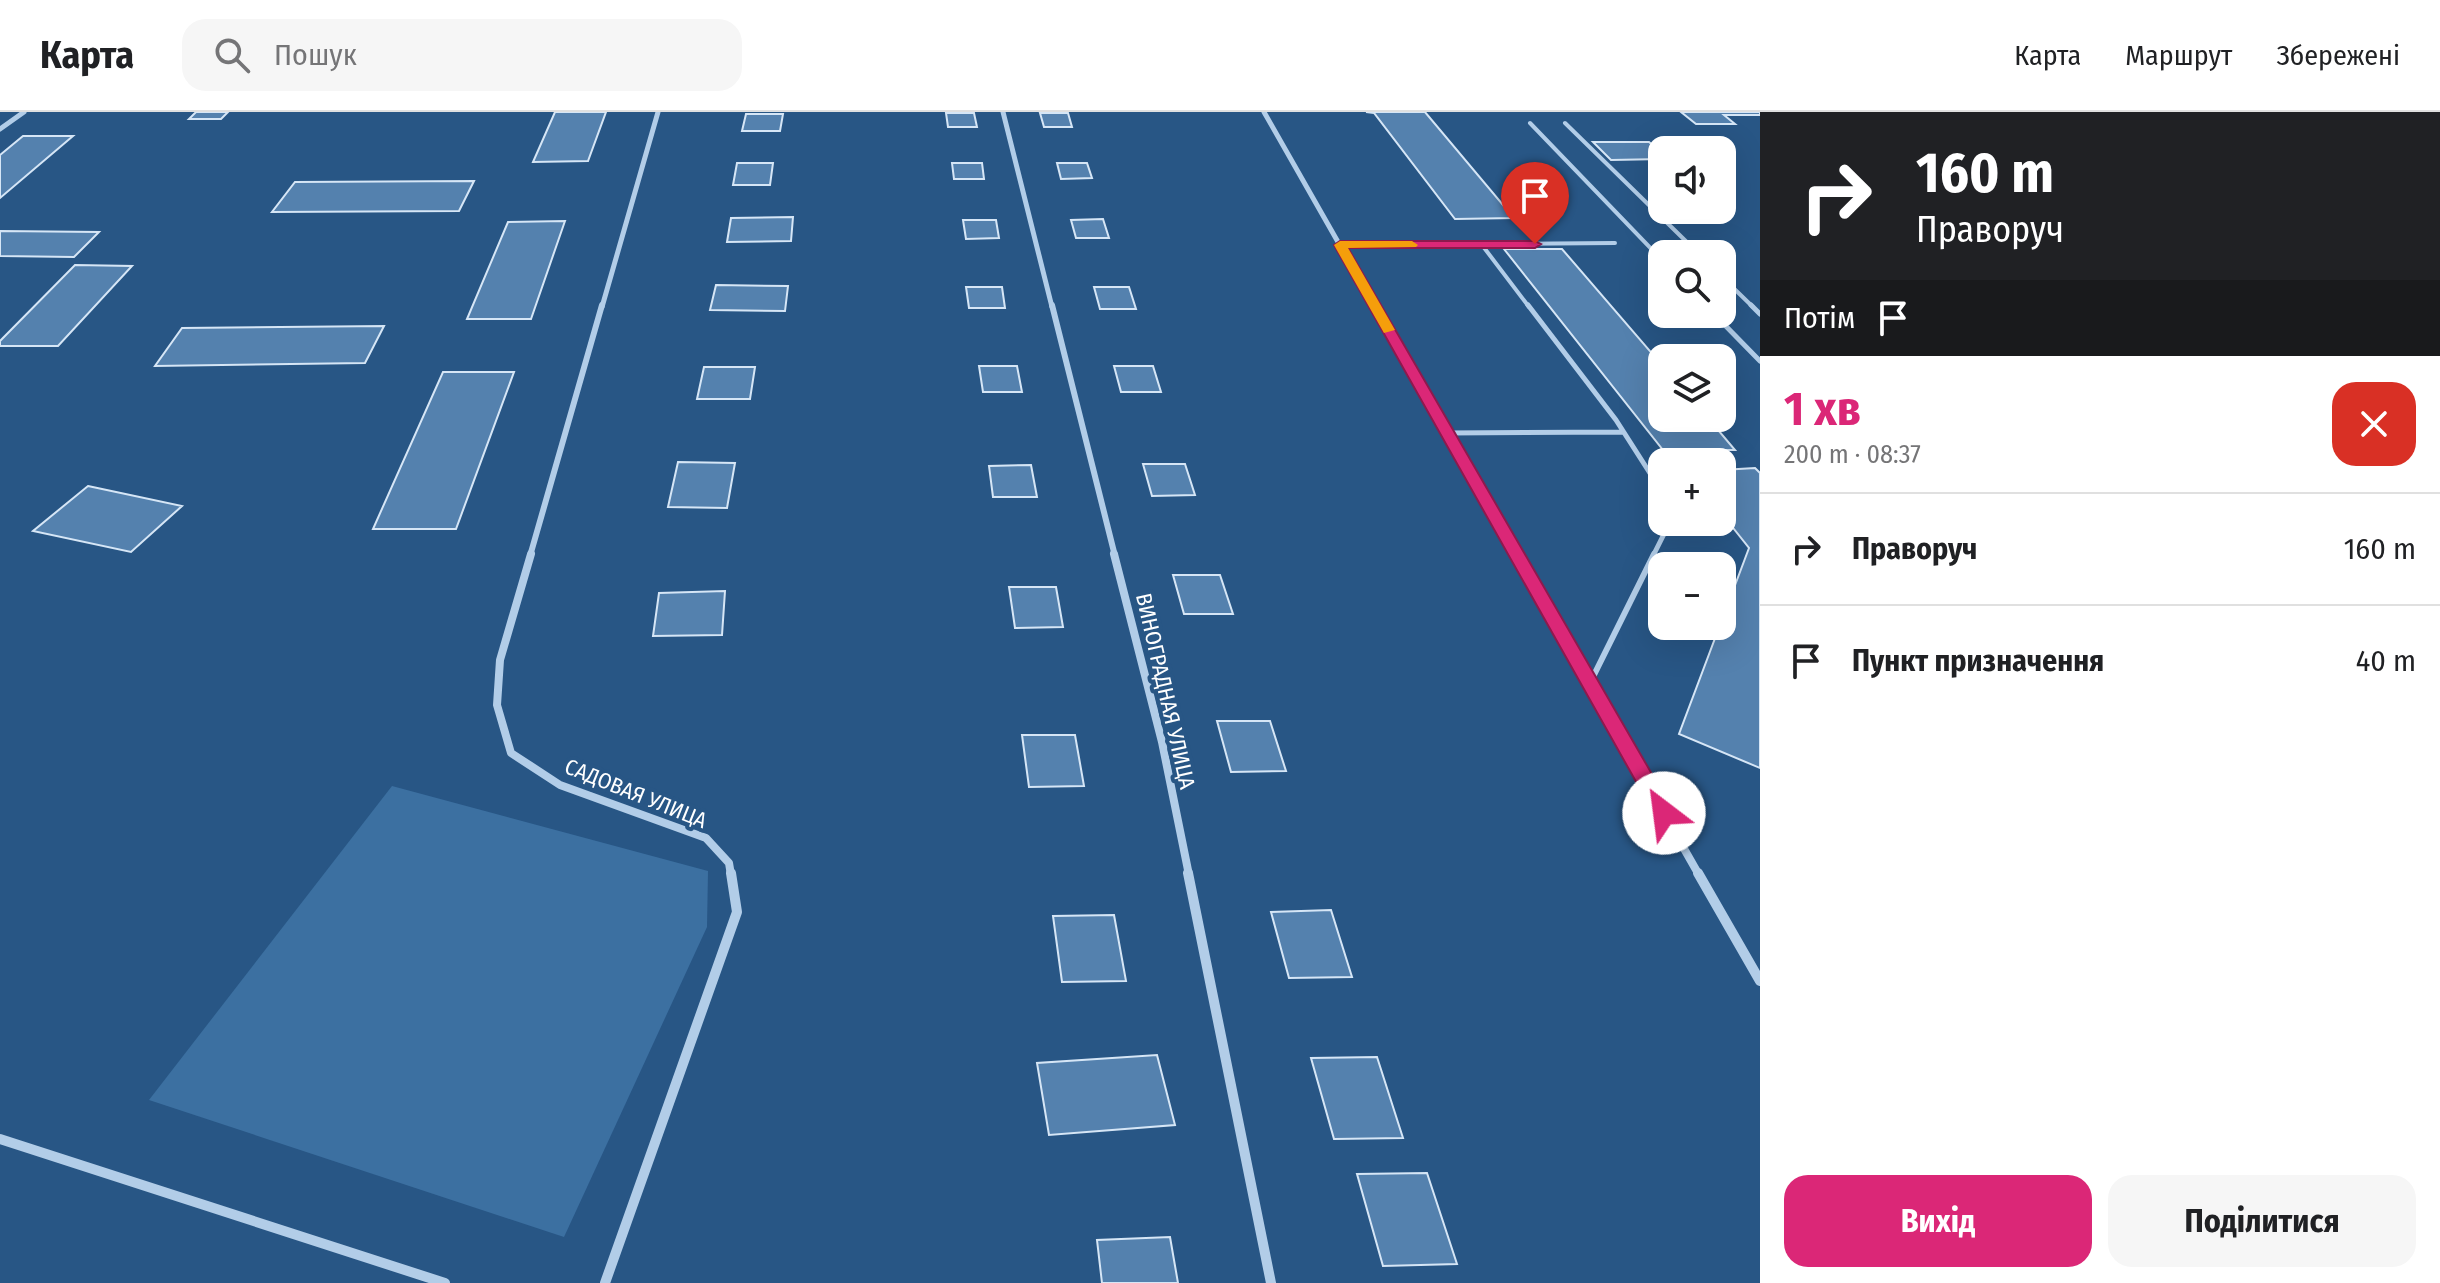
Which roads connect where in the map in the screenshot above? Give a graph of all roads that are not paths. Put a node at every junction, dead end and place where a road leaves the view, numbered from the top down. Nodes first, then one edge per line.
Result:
1 (24, 112) edge
2 (658, 112) edge
3 (1003, 112) edge
4 (1264, 112) edge
5 (1530, 123) dead end
6 (1565, 123) dead end
7 (0, 129) edge
8 (1685, 240) edge
9 (1615, 243) dead end
10 (1340, 245) junction
11 (1482, 245) junction
12 (1648, 245) edge
13 (1736, 291) edge
14 (1760, 314) edge
15 (1728, 328) edge
16 (1760, 361) edge
17 (1623, 432) junction
18 (1447, 433) junction
19 (1648, 470) edge
20 (1663, 536) edge
21 (1590, 683) junction
22 (1760, 981) edge
23 (0, 1139) edge
24 (445, 1283) edge
25 (605, 1283) edge
26 (1271, 1283) edge

1 - 7 street
2 - 25 street, САДОВАЯ УЛИЦА
3 - 26 street, ВИНОГРАДНАЯ УЛИЦА
4 - 10 street
5 - 12 street
6 - 8 street
9 - 11 lane
10 - 11 lane
10 - 18 street
11 - 17 lane
13 - 14 street
15 - 16 street
17 - 18 lane
17 - 19 lane
18 - 21 street
20 - 21 lane
21 - 22 street
23 - 24 street

